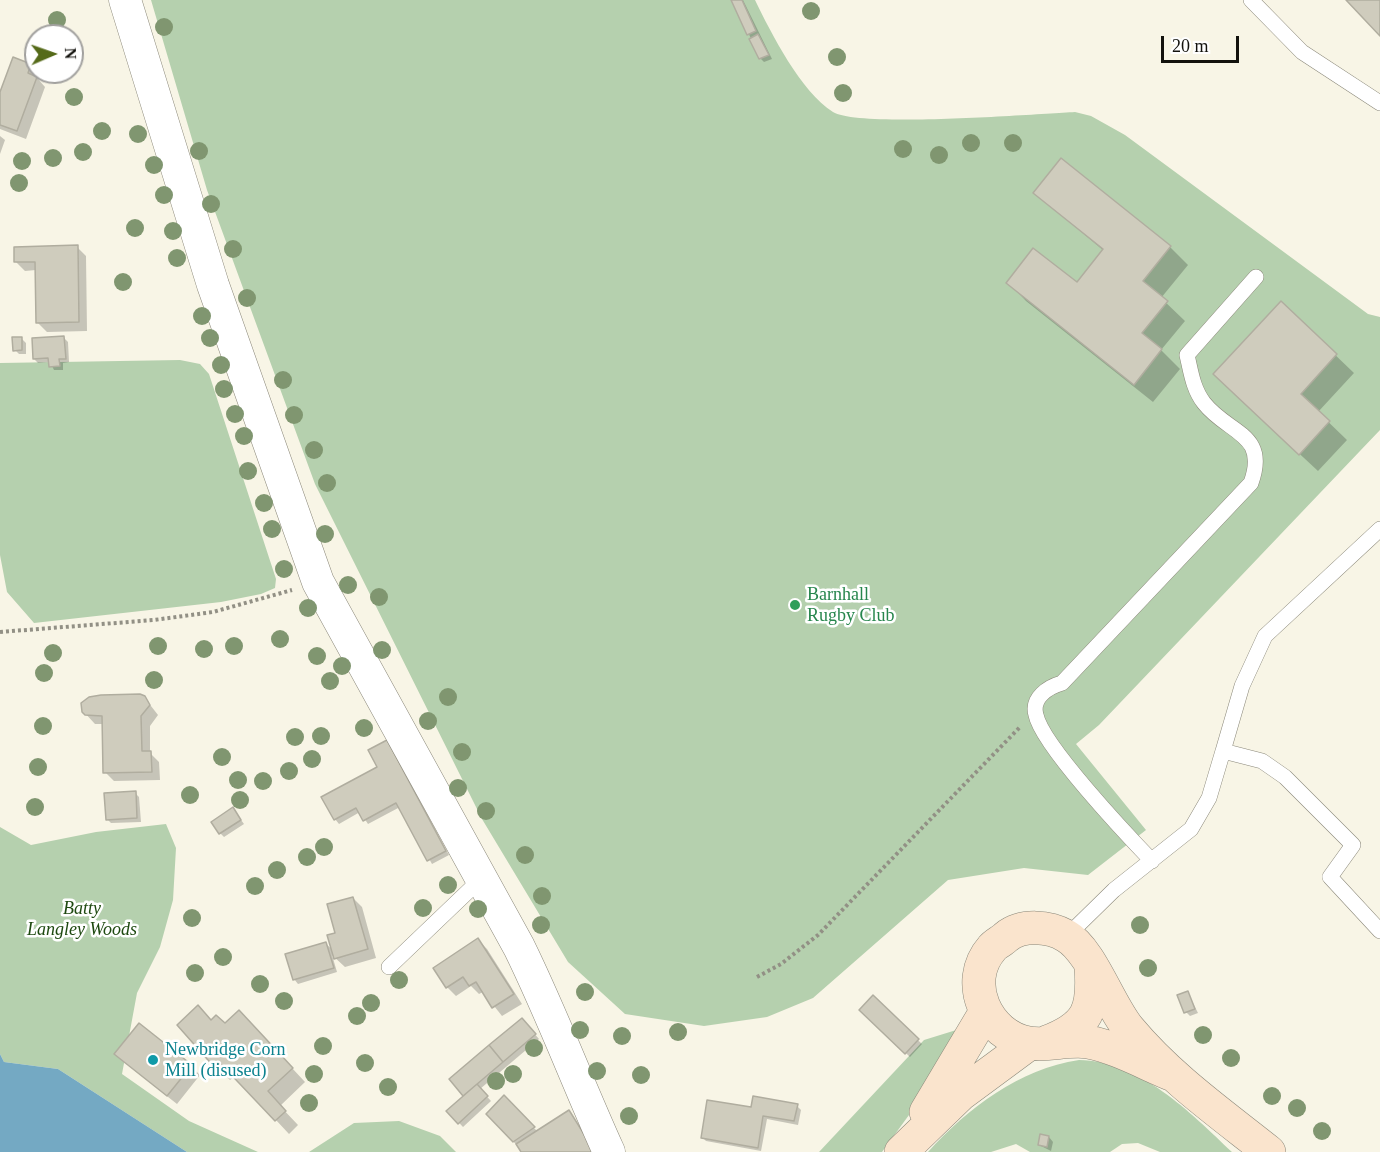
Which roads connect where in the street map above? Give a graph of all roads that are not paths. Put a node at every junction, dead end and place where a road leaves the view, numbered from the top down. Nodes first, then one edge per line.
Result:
1 (124, 0) edge
2 (1251, 0) edge
3 (1380, 103) edge
4 (1256, 277) dead end
5 (1380, 529) edge
6 (1223, 751) junction
7 (1152, 861) junction
8 (481, 879) junction
9 (1380, 931) edge
10 (1067, 936) junction
11 (1091, 965) junction
12 (389, 967) dead end
13 (985, 1013) junction
14 (1039, 1043) junction
15 (1173, 1075) junction
16 (905, 1147) edge
17 (609, 1152) edge
18 (1269, 1152) edge

1 - 8 street
2 - 3 lane
4 - 7 lane
5 - 6 lane
6 - 7 lane
6 - 9 lane
7 - 10 lane
8 - 12 lane
8 - 17 street
10 - 11 main road
10 - 13 main road
11 - 14 main road
11 - 15 main road
13 - 14 main road
13 - 16 main road
14 - 15 main road
14 - 16 main road
15 - 18 main road

